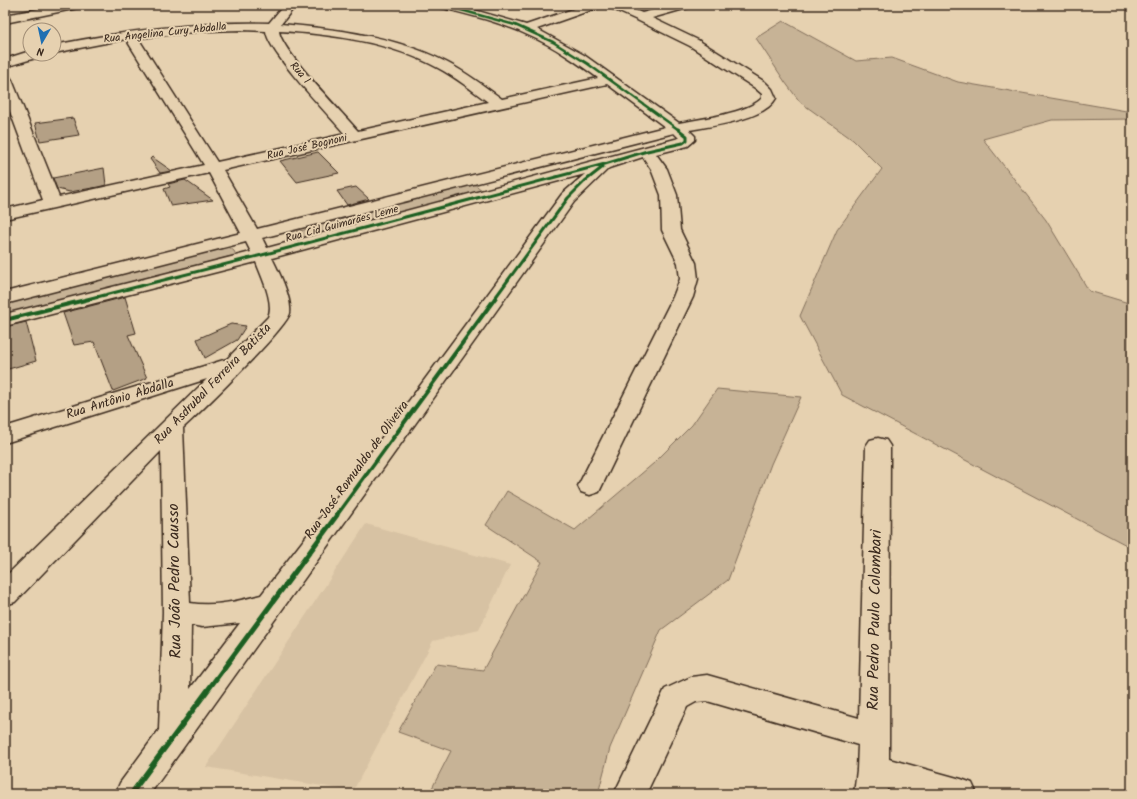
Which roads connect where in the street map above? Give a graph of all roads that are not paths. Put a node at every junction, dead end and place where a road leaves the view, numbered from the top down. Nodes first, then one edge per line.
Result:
1 (78, 5) edge
2 (290, 5) edge
3 (443, 5) edge
4 (596, 5) edge
5 (612, 5) edge
6 (687, 5) edge
7 (641, 17) junction
8 (5, 19) edge
9 (272, 27) junction
10 (526, 29) junction
11 (130, 35) junction
12 (62, 48) edge
13 (22, 58) edge
14 (5, 63) edge
15 (610, 79) junction
16 (5, 80) edge
17 (499, 104) junction
18 (355, 136) junction
19 (680, 136) junction
20 (647, 151) junction
21 (606, 164) junction
22 (213, 168) junction
23 (520, 186) junction
24 (568, 198) junction
25 (52, 204) junction
26 (5, 214) edge
27 (252, 237) junction
28 (262, 255) junction
29 (5, 298) edge
30 (5, 320) edge
31 (235, 363) junction
32 (172, 427) junction
33 (5, 435) edge
34 (878, 446) dead end
35 (590, 486) dead end
36 (5, 594) edge
37 (271, 604) junction
38 (178, 612) junction
39 (174, 734) junction
40 (873, 736) junction
41 (872, 782) edge
42 (131, 794) edge
43 (630, 794) edge
44 (961, 794) edge

1 - 8 street
2 - 9 street
3 - 10 street
4 - 10 street
5 - 7 street, Rua Cid Guimarães Leme
6 - 7 street
7 - 19 street, Rua Cid Guimarães Leme
9 - 11 street, Rua Angelina Cury Abdalla
9 - 17 street, Rua Angelina Cury Abdalla
9 - 18 street, Rua 1
10 - 15 street
11 - 12 street, Rua Angelina Cury Abdalla
11 - 22 street, Rua Asdrubal Ferreira Batista
13 - 14 street
15 - 17 street, Rua José Bognoni
15 - 19 street
16 - 25 street
17 - 18 street, Rua José Bognoni
18 - 22 street, Rua José Bognoni
19 - 20 street, Rua Cid Guimarães Leme
19 - 27 street, Rua Cid Guimarães Leme
20 - 21 street, Rua Cid Guimarães Leme
20 - 35 street
21 - 23 street, Rua Cid Guimarães Leme
21 - 24 street, Rua José Romualdo de Oliveira
22 - 25 street, Rua José Bognoni
22 - 27 street, Rua Asdrubal Ferreira Batista
23 - 24 street
23 - 28 street, Rua Cid Guimarães Leme
24 - 37 street, Rua José Romualdo de Oliveira
25 - 26 street, Rua José Bognoni
27 - 28 street, Rua Asdrubal Ferreira Batista
27 - 29 street, Rua Cid Guimarães Leme
28 - 30 street, Rua Cid Guimarães Leme
28 - 31 street, Rua Asdrubal Ferreira Batista
31 - 32 street, Rua Asdrubal Ferreira Batista
31 - 33 street, Rua Antônio Abdalla
32 - 36 street, Rua Asdrubal Ferreira Batista
32 - 38 street, Rua João Pedro Causso
34 - 40 street, Rua Pedro Paulo Colombari
37 - 38 street
37 - 39 street, Rua José Romualdo de Oliveira
38 - 39 street, Rua João Pedro Causso
39 - 42 street, Rua José Romualdo de Oliveira
40 - 41 street, Rua Pedro Paulo Colombari
40 - 43 street
41 - 44 street

